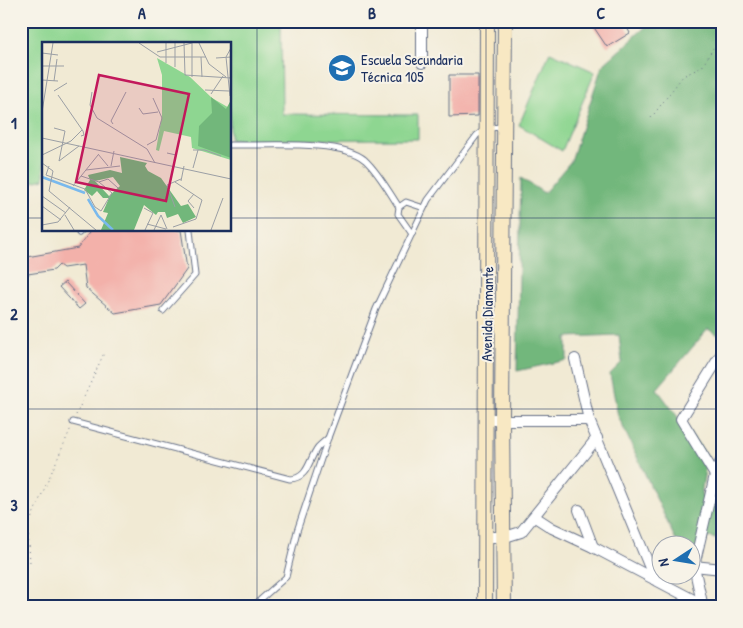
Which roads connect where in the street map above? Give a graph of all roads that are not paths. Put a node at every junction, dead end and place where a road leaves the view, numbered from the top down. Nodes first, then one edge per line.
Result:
1 (422, 21) edge
2 (487, 21) edge
3 (505, 21) edge
4 (487, 41) junction
5 (505, 41) junction
6 (422, 63) dead end
7 (506, 126) junction
8 (487, 128) junction
9 (231, 145) edge
10 (399, 207) junction
11 (424, 208) junction
12 (190, 231) edge
13 (412, 234) junction
14 (163, 311) dead end
15 (722, 353) edge
16 (575, 359) dead end
17 (486, 418) junction
18 (502, 420) junction
19 (588, 420) junction
20 (73, 422) road end
21 (328, 438) junction
22 (597, 438) junction
23 (722, 459) edge
24 (715, 475) junction
25 (579, 510) dead end
26 (535, 517) junction
27 (505, 537) junction
28 (486, 538) junction
29 (700, 540) edge
30 (593, 547) junction
31 (700, 567) edge
32 (650, 568) edge
33 (722, 569) edge
34 (650, 577) edge
35 (667, 586) edge
36 (699, 586) edge
37 (704, 605) edge
38 (252, 607) edge
39 (485, 607) edge
40 (504, 607) edge

1 - 6 street
2 - 4 main road, Avenida Diamante
3 - 5 main road, Avenida Diamante
4 - 5 main road
4 - 8 main road, Avenida Diamante
5 - 7 main road, Avenida Diamante
7 - 8 lane
7 - 18 main road, Avenida Diamante
8 - 11 lane
8 - 17 main road, Avenida Diamante
9 - 10 lane
10 - 11 lane
10 - 13 lane
11 - 13 lane
12 - 14 lane
13 - 21 lane
15 - 24 street
16 - 19 street
17 - 18 street
17 - 28 main road, Avenida Diamante
18 - 19 street
18 - 27 main road, Avenida Diamante
19 - 22 street
20 - 21 lane
21 - 38 lane
22 - 26 street
22 - 32 street
23 - 24 street
24 - 29 street
25 - 30 street
26 - 27 street
26 - 30 street
27 - 28 street
27 - 40 main road, Avenida Diamante
28 - 39 main road, Avenida Diamante
30 - 34 street
31 - 33 street
35 - 37 street
36 - 37 street

